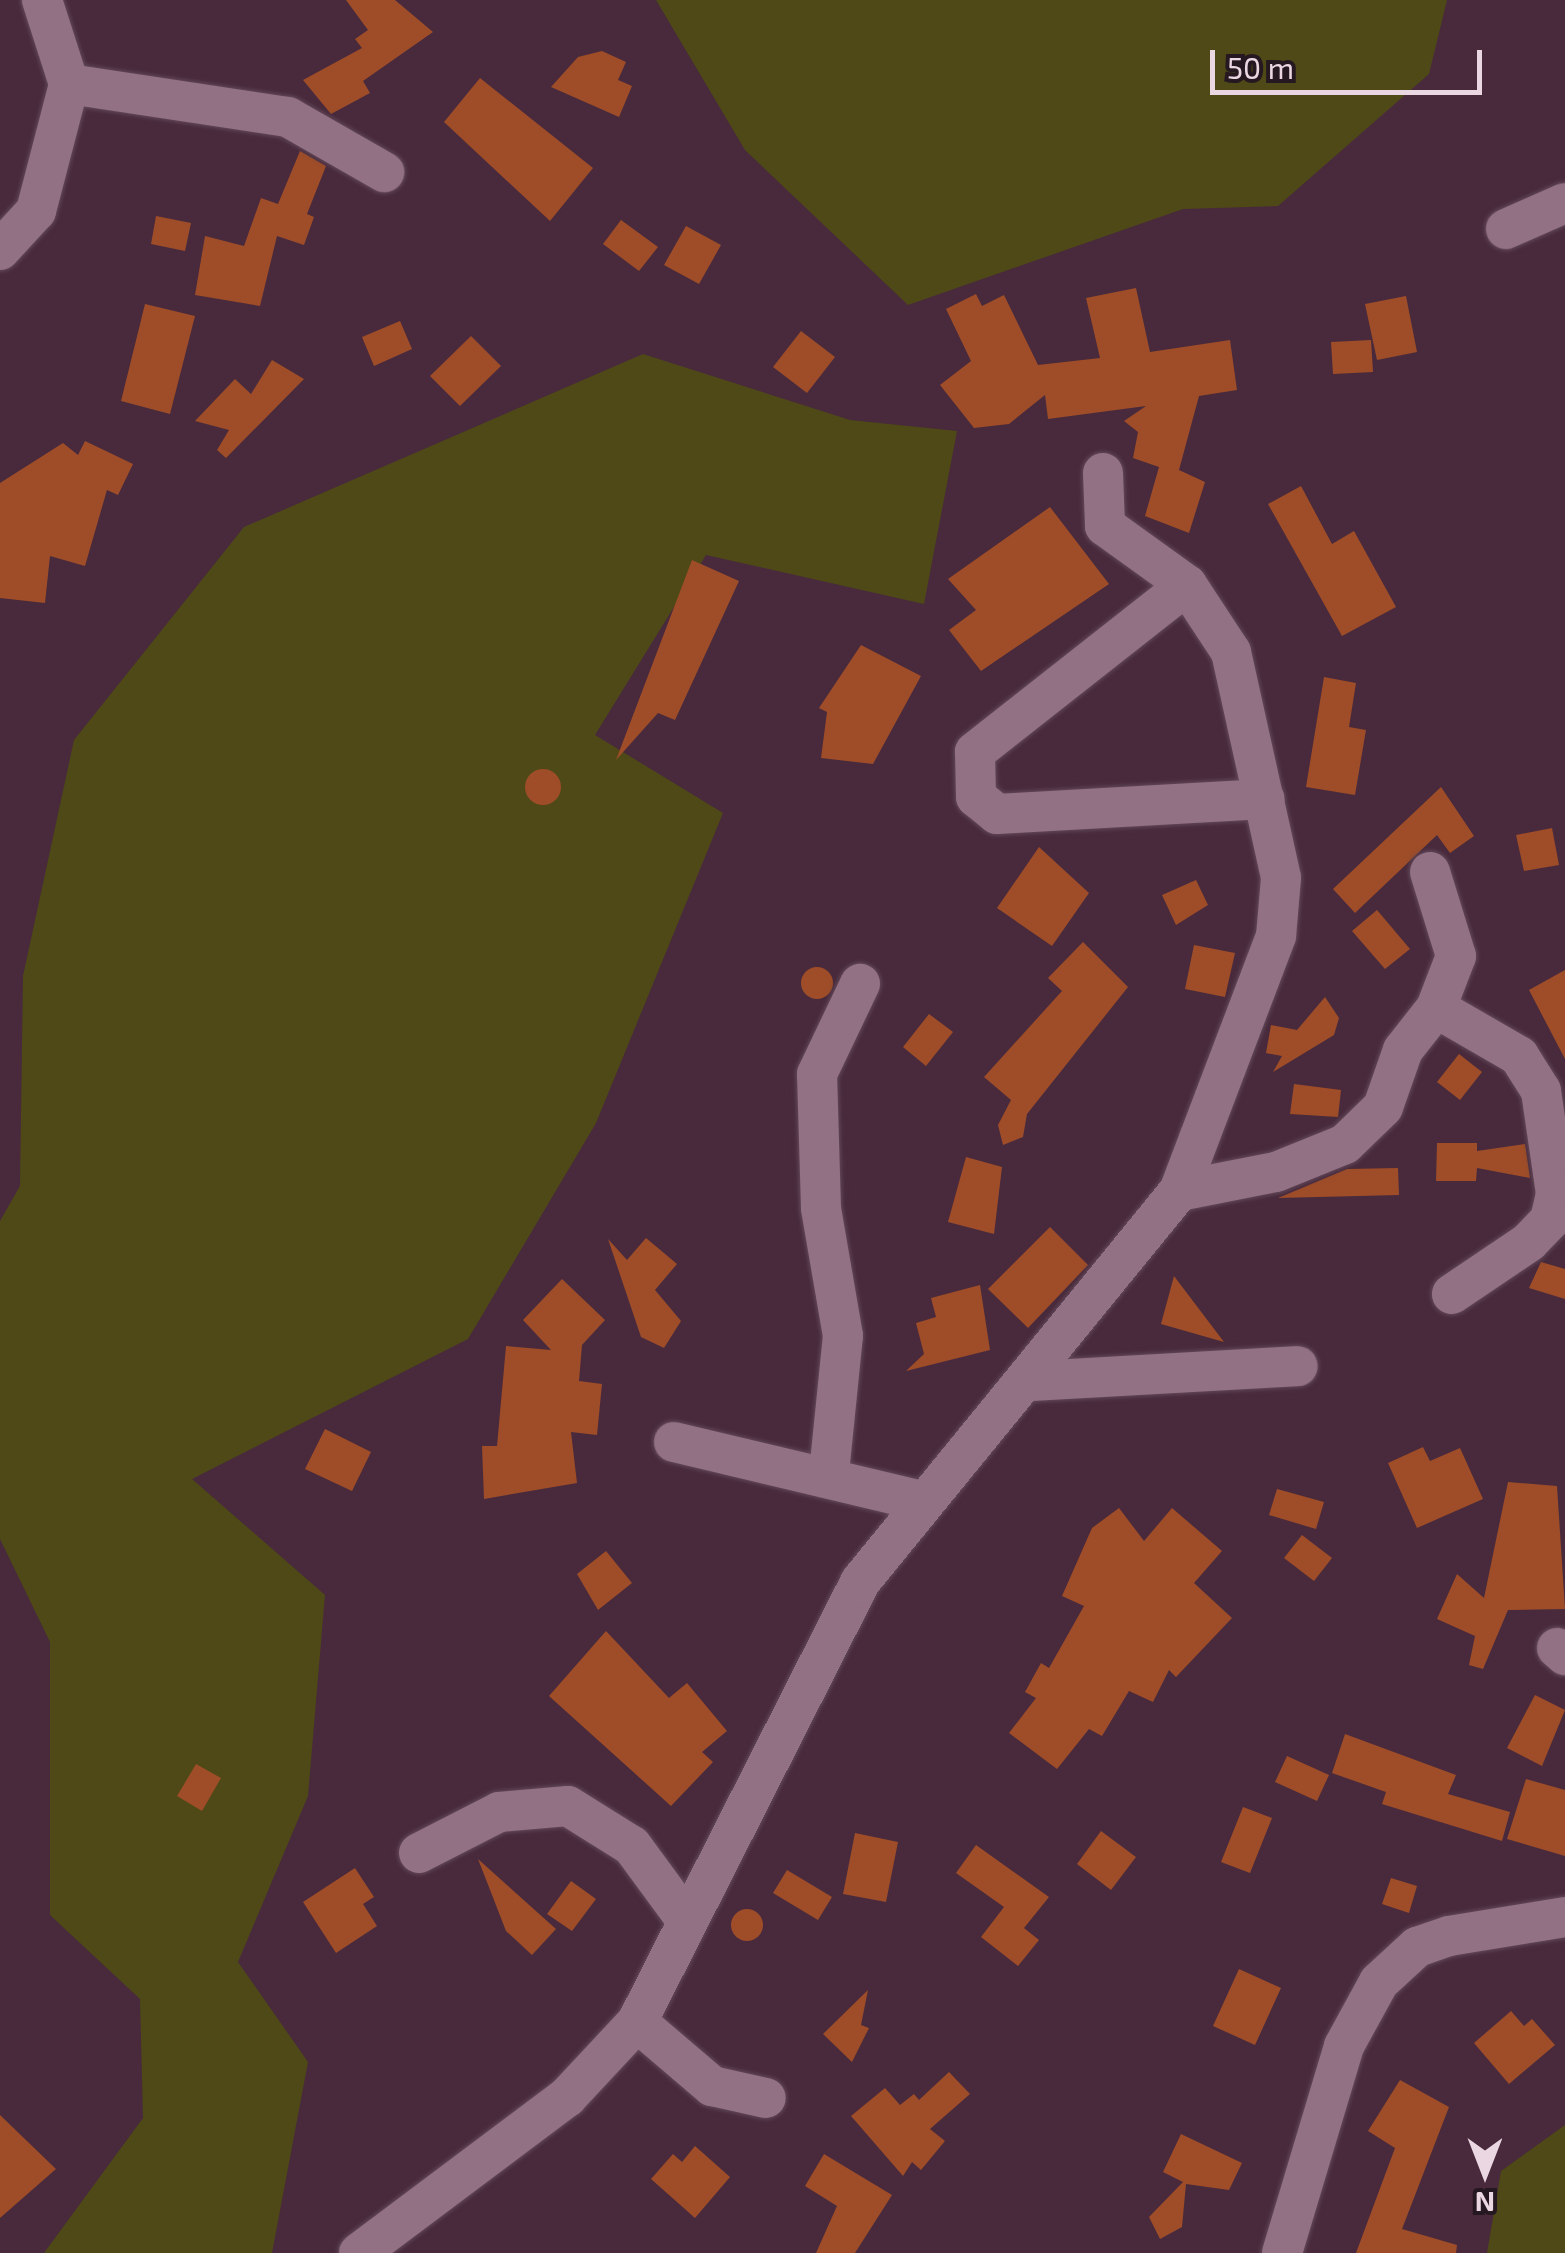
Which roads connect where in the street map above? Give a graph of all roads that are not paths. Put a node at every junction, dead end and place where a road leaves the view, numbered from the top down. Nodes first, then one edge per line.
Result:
1 (42, 0) edge
2 (69, 84) junction
3 (384, 172) dead end
4 (1565, 203) edge
5 (1506, 228) dead end
6 (0, 250) edge
7 (1103, 473) dead end
8 (1187, 585) junction
9 (1266, 799) junction
10 (1430, 872) dead end
11 (860, 984) dead end
12 (1436, 1008) junction
13 (1179, 1192) junction
14 (1452, 1294) dead end
15 (1298, 1366) dead end
16 (1032, 1381) junction
17 (674, 1442) dead end
18 (830, 1474) junction
19 (918, 1500) junction
20 (419, 1853) dead end
21 (1565, 1917) edge
22 (688, 1921) junction
23 (637, 2022) junction
24 (766, 2098) dead end
25 (359, 2253) edge
26 (1282, 2253) edge

1 - 2 street
2 - 3 street
2 - 6 street
4 - 5 street
7 - 8 street
8 - 9 street
8 - 9 street
9 - 13 street
10 - 12 street
11 - 18 street
12 - 13 street
12 - 14 street
13 - 16 street
15 - 16 street
16 - 19 street
17 - 18 street
18 - 19 street
19 - 22 street
20 - 22 street
21 - 26 street
22 - 23 street
23 - 24 street
23 - 25 street

